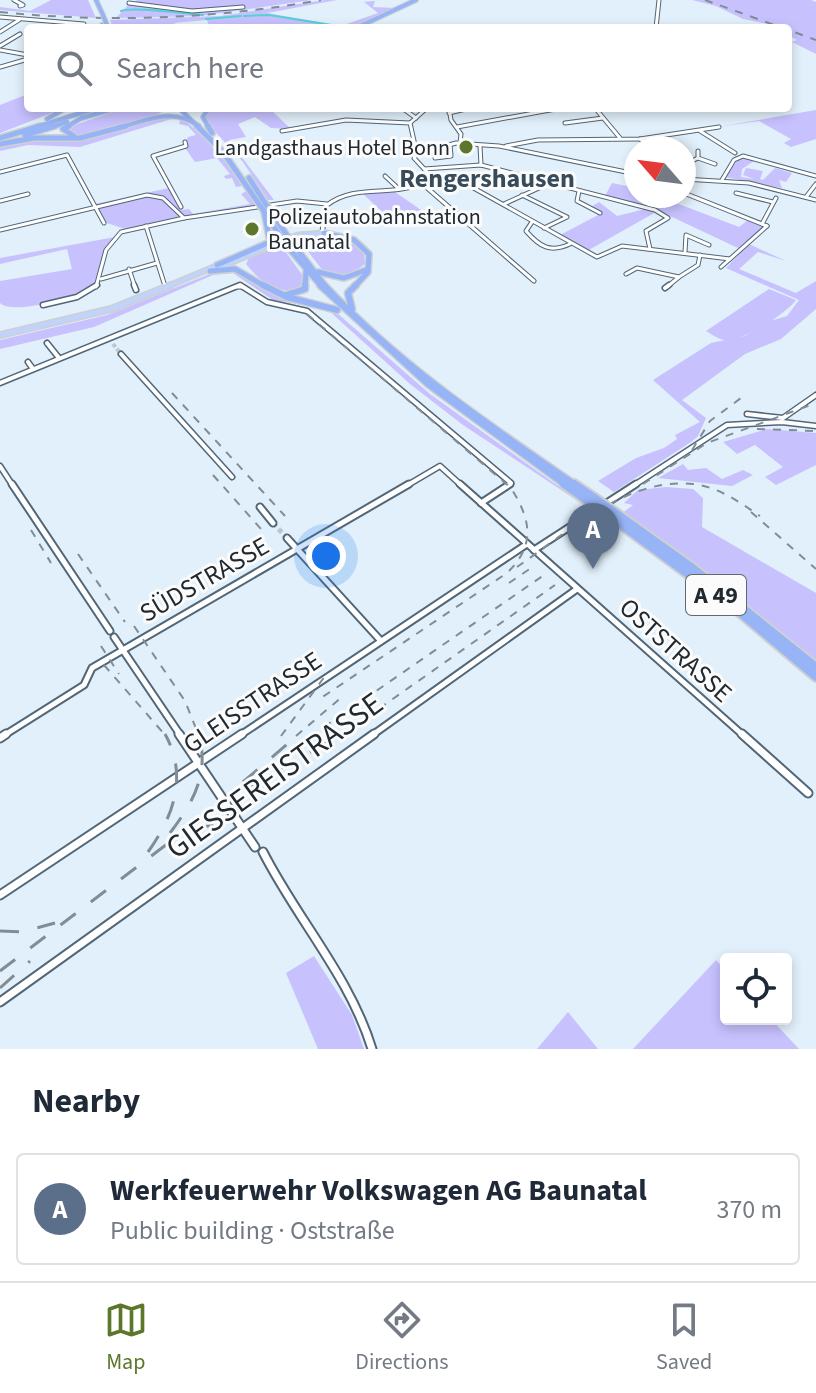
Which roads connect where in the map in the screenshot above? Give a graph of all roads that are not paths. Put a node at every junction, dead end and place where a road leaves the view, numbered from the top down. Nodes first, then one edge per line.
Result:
1 (14, 0) edge
2 (94, 0) edge
3 (419, 0) edge
4 (659, 0) edge
5 (129, 2) edge
6 (20, 6) dead end
7 (243, 7) dead end
8 (0, 17) edge
9 (21, 19) junction
10 (61, 22) joint
11 (72, 24) edge
12 (104, 24) edge
13 (365, 24) edge
14 (371, 24) edge
15 (656, 24) edge
16 (0, 32) edge
17 (20, 34) dead end
18 (0, 48) edge
19 (24, 51) edge
20 (19, 54) junction
21 (24, 56) edge
22 (24, 59) edge
23 (0, 67) edge
24 (59, 112) edge
25 (75, 112) edge
26 (85, 112) edge
27 (94, 112) edge
28 (101, 112) edge
29 (162, 112) edge
30 (183, 112) edge
31 (189, 112) edge
32 (206, 112) edge
33 (408, 112) edge
34 (423, 112) edge
35 (450, 112) edge
36 (539, 112) edge
37 (598, 112) edge
38 (83, 117) junction
39 (416, 118) junction
40 (603, 118) junction
41 (38, 123) junction
42 (410, 123) junction
43 (565, 123) dead end
44 (199, 126) junction
45 (457, 127) junction
46 (719, 127) dead end
47 (699, 130) junction
48 (282, 131) dead end
49 (212, 133) junction
50 (660, 136) edge
51 (620, 139) junction
52 (624, 139) edge
53 (0, 140) edge
54 (539, 140) junction
55 (185, 142) dead end
56 (460, 143) junction
57 (450, 145) junction
58 (480, 146) junction
59 (505, 147) junction
60 (149, 150) dead end
61 (431, 150) junction
62 (698, 151) dead end
63 (735, 153) dead end
64 (417, 154) junction
65 (153, 156) junction
66 (435, 158) junction
67 (548, 158) junction
68 (698, 158) joint
69 (715, 164) dead end
70 (481, 165) junction
71 (439, 167) junction
72 (424, 169) junction
73 (0, 172) edge
74 (624, 172) edge
75 (385, 176) dead end
76 (816, 176) edge
77 (696, 180) edge
78 (722, 180) junction
79 (816, 184) edge
80 (424, 186) junction
81 (539, 188) dead end
82 (399, 189) junction
83 (579, 191) junction
84 (174, 193) junction
85 (736, 193) dead end
86 (28, 194) dead end
87 (522, 195) junction
88 (806, 197) junction
89 (163, 198) junction
90 (696, 198) edge
91 (816, 200) edge
92 (0, 201) edge
93 (262, 203) junction
94 (327, 204) junction
95 (503, 204) junction
96 (95, 207) junction
97 (181, 207) dead end
98 (267, 211) junction
99 (600, 213) dead end
100 (184, 218) junction
101 (533, 222) junction
102 (104, 223) dead end
103 (765, 225) junction
104 (146, 226) junction
105 (544, 228) junction
106 (323, 229) junction
107 (0, 230) edge
108 (342, 236) junction
109 (570, 243) junction
110 (290, 245) junction
111 (709, 245) dead end
112 (650, 249) junction
113 (555, 251) junction
114 (685, 253) junction
115 (548, 255) dead end
116 (700, 255) junction
117 (248, 256) junction
118 (730, 259) junction
119 (232, 261) junction
120 (305, 261) junction
121 (157, 263) junction
122 (217, 265) junction
123 (370, 266) junction
124 (721, 267) dead end
125 (129, 269) junction
126 (240, 269) junction
127 (305, 269) junction
128 (210, 271) junction
129 (250, 273) junction
130 (626, 274) dead end
131 (679, 277) junction
132 (101, 279) junction
133 (534, 281) dead end
134 (164, 283) dead end
135 (665, 288) dead end
136 (136, 290) dead end
137 (279, 293) junction
138 (43, 305) dead end
139 (356, 321) junction
140 (0, 336) edge
141 (107, 338) junction
142 (47, 343) dead end
143 (113, 344) tunnel mouth
144 (121, 354) tunnel mouth
145 (59, 358) junction
146 (28, 362) dead end
147 (33, 369) junction
148 (0, 383) edge
149 (816, 395) edge
150 (747, 414) dead end
151 (816, 426) edge
152 (0, 466) edge
153 (440, 466) joint
154 (232, 477) dead end
155 (481, 503) junction
156 (260, 507) dead end
157 (614, 516) junction
158 (273, 523) tunnel mouth
159 (287, 538) tunnel mouth
160 (527, 544) junction
161 (297, 549) junction
162 (534, 550) junction
163 (577, 589) junction
164 (381, 641) junction
165 (123, 650) junction
166 (816, 667) edge
167 (816, 677) edge
168 (0, 738) edge
169 (199, 762) junction
170 (808, 793) dead end
171 (242, 828) junction
172 (0, 895) edge
173 (0, 1002) edge
174 (372, 1049) edge

1 - 6 street
2 - 12 highway, bridge
3 - 13 highway
3 - 14 highway
4 - 15 street
5 - 7 street
8 - 9 street
9 - 10 street
9 - 16 street
10 - 11 street
17 - 18 street
18 - 20 street
19 - 20 street
20 - 21 street
22 - 23 street
24 - 41 highway
25 - 41 highway
26 - 53 highway
27 - 53 highway
28 - 38 highway
29 - 38 highway
30 - 44 highway, A 49
31 - 49 highway, A 49
32 - 49 highway
33 - 39 street
34 - 39 street
35 - 45 street
36 - 45 street
37 - 40 street
38 - 53 highway
39 - 42 street
40 - 43 street
40 - 51 street
41 - 53 highway
42 - 48 street
42 - 64 street
44 - 53 highway
44 - 93 highway, A 49
45 - 56 street
46 - 47 street
47 - 50 street
47 - 63 street
49 - 93 highway, A 49
51 - 52 street
51 - 54 street
54 - 59 street
54 - 67 street
55 - 65 street
56 - 57 street
56 - 58 street
57 - 61 street
57 - 66 street
58 - 59 street
58 - 70 street
59 - 67 street
60 - 65 street
61 - 64 street
61 - 66 street
62 - 68 street
64 - 72 street
65 - 84 street
66 - 71 street
67 - 74 street
68 - 69 street
70 - 71 street
70 - 83 street
71 - 72 street
72 - 80 street
73 - 96 street
75 - 82 street
76 - 78 street
77 - 78 street
78 - 88 street
79 - 88 street
80 - 82 street
80 - 95 street
80 - 133 street
81 - 87 street
82 - 94 street
83 - 99 street
83 - 112 street
84 - 89 street
84 - 97 street
85 - 103 street
86 - 92 street
87 - 95 street
87 - 105 street
88 - 91 street
89 - 96 street
89 - 100 street
90 - 103 street
93 - 98 highway, A 49, bridge
94 - 100 street
94 - 106 street
95 - 101 street
96 - 102 street
96 - 107 street
98 - 110 highway, A 49, bridge
98 - 122 highway
100 - 104 street
101 - 105 street
101 - 113 street
103 - 118 street
104 - 121 street
104 - 132 street
105 - 109 street
106 - 108 highway
106 - 108 highway
106 - 117 main road
106 - 119 main road
108 - 123 highway
109 - 112 street
109 - 113 street
110 - 120 highway, A 49
110 - 127 highway, A 49
111 - 114 street
112 - 114 street
113 - 115 street
114 - 116 street
116 - 118 street
116 - 131 street
117 - 119 main road
117 - 129 highway
118 - 124 street
119 - 122 main road
119 - 126 highway
119 - 128 main road
120 - 123 highway
120 - 139 highway, A 49
121 - 125 street
121 - 134 street
122 - 140 main road
123 - 139 highway
125 - 132 street
125 - 136 street
126 - 128 highway
126 - 129 highway
127 - 137 highway
127 - 139 highway, A 49
128 - 140 main road
129 - 137 highway
130 - 131 street
131 - 135 street
132 - 138 street
137 - 139 highway
139 - 157 highway, A 49, bridge
141 - 143 street
141 - 145 street
141 - 155 street
142 - 145 street
144 - 154 street
145 - 147 street
146 - 147 street
147 - 148 street
149 - 150 street
151 - 162 street
152 - 165 street
153 - 155 street, OSTSTRASSE
153 - 161 street, SÜDSTRASSE
155 - 160 street, OSTSTRASSE
156 - 158 street
157 - 166 highway, A 49
157 - 167 highway, A 49
159 - 161 street
160 - 162 street, OSTSTRASSE
160 - 164 street, GLEISSTRASSE
161 - 164 street
161 - 165 street, SÜDSTRASSE
162 - 163 street, OSTSTRASSE
163 - 170 street, OSTSTRASSE
163 - 171 street, GIESSEREISTRASSE
164 - 169 street, GLEISSTRASSE
165 - 168 street, SÜDSTRASSE
165 - 169 street
169 - 171 street
169 - 172 street, GLEISSTRASSE
171 - 173 street, GIESSEREISTRASSE
171 - 174 street

